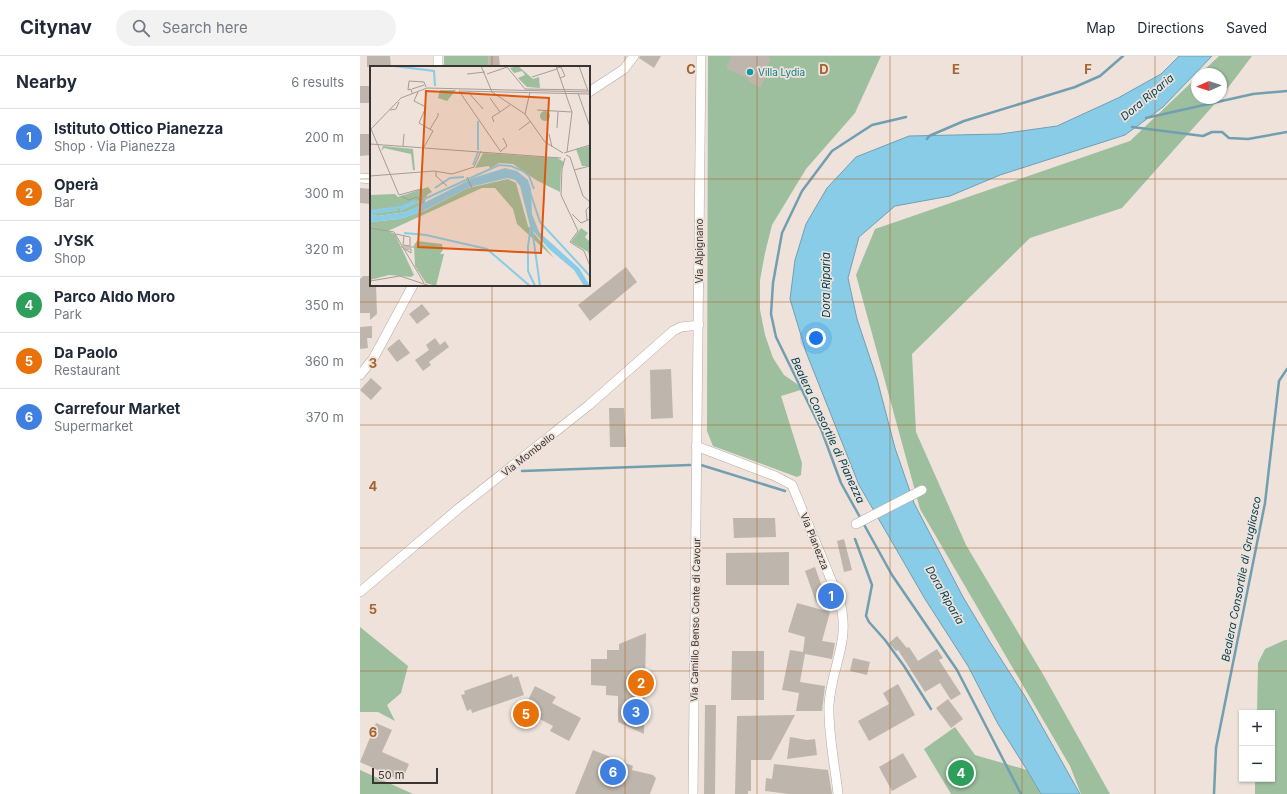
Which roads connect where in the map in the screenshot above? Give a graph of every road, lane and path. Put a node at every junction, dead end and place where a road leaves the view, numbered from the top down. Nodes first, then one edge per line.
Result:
1 (634, 56) edge
2 (701, 56) edge
3 (590, 91) edge
4 (360, 178) edge
5 (370, 179) edge
6 (412, 286) edge
7 (699, 325) junction
8 (360, 375) edge
9 (696, 446) junction
10 (922, 490) dead end
11 (856, 524) dead end
12 (360, 592) edge
13 (693, 794) edge
14 (838, 794) edge

1 - 3 street
2 - 7 street, Via Alpignano
4 - 5 street
6 - 8 street
7 - 9 street, Via Alpignano
7 - 12 street, Via Mombello
9 - 13 street, Via Camillo Benso Conte di Cavour
9 - 14 street, Via Pianezza
10 - 11 street

